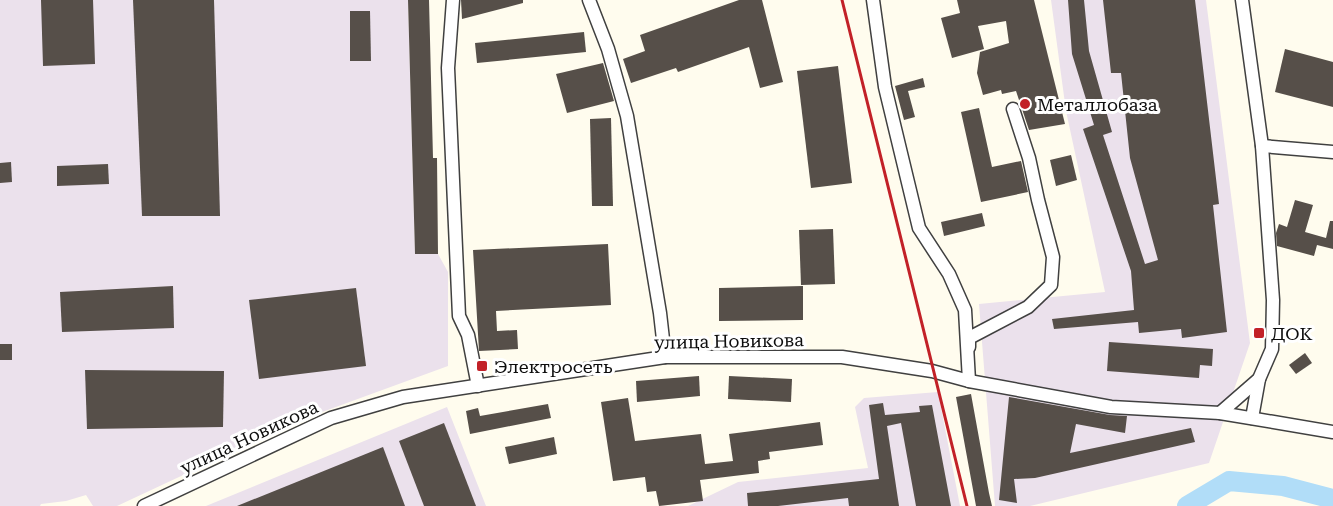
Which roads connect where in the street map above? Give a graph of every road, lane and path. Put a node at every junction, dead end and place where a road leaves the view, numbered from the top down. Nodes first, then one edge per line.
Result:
1 (453, 0) edge
2 (589, 0) edge
3 (873, 0) edge
4 (1242, 0) edge
5 (1013, 109) dead end
6 (1262, 146) junction
7 (1333, 152) edge
8 (665, 357) junction
9 (1259, 379) junction
10 (969, 381) junction
11 (478, 386) junction
12 (1220, 413) junction
13 (1252, 418) junction
14 (1333, 432) edge
15 (144, 506) edge

1 - 11 street
2 - 8 street
3 - 10 street
4 - 6 street
5 - 10 street
6 - 7 street
6 - 9 street
8 - 10 street, улица Новикова
8 - 11 street, улица Новикова
9 - 12 street
9 - 13 street
10 - 12 street, улица Новикова
11 - 15 street, улица Новикова
12 - 13 street, улица Новикова
13 - 14 street, улица Новикова

